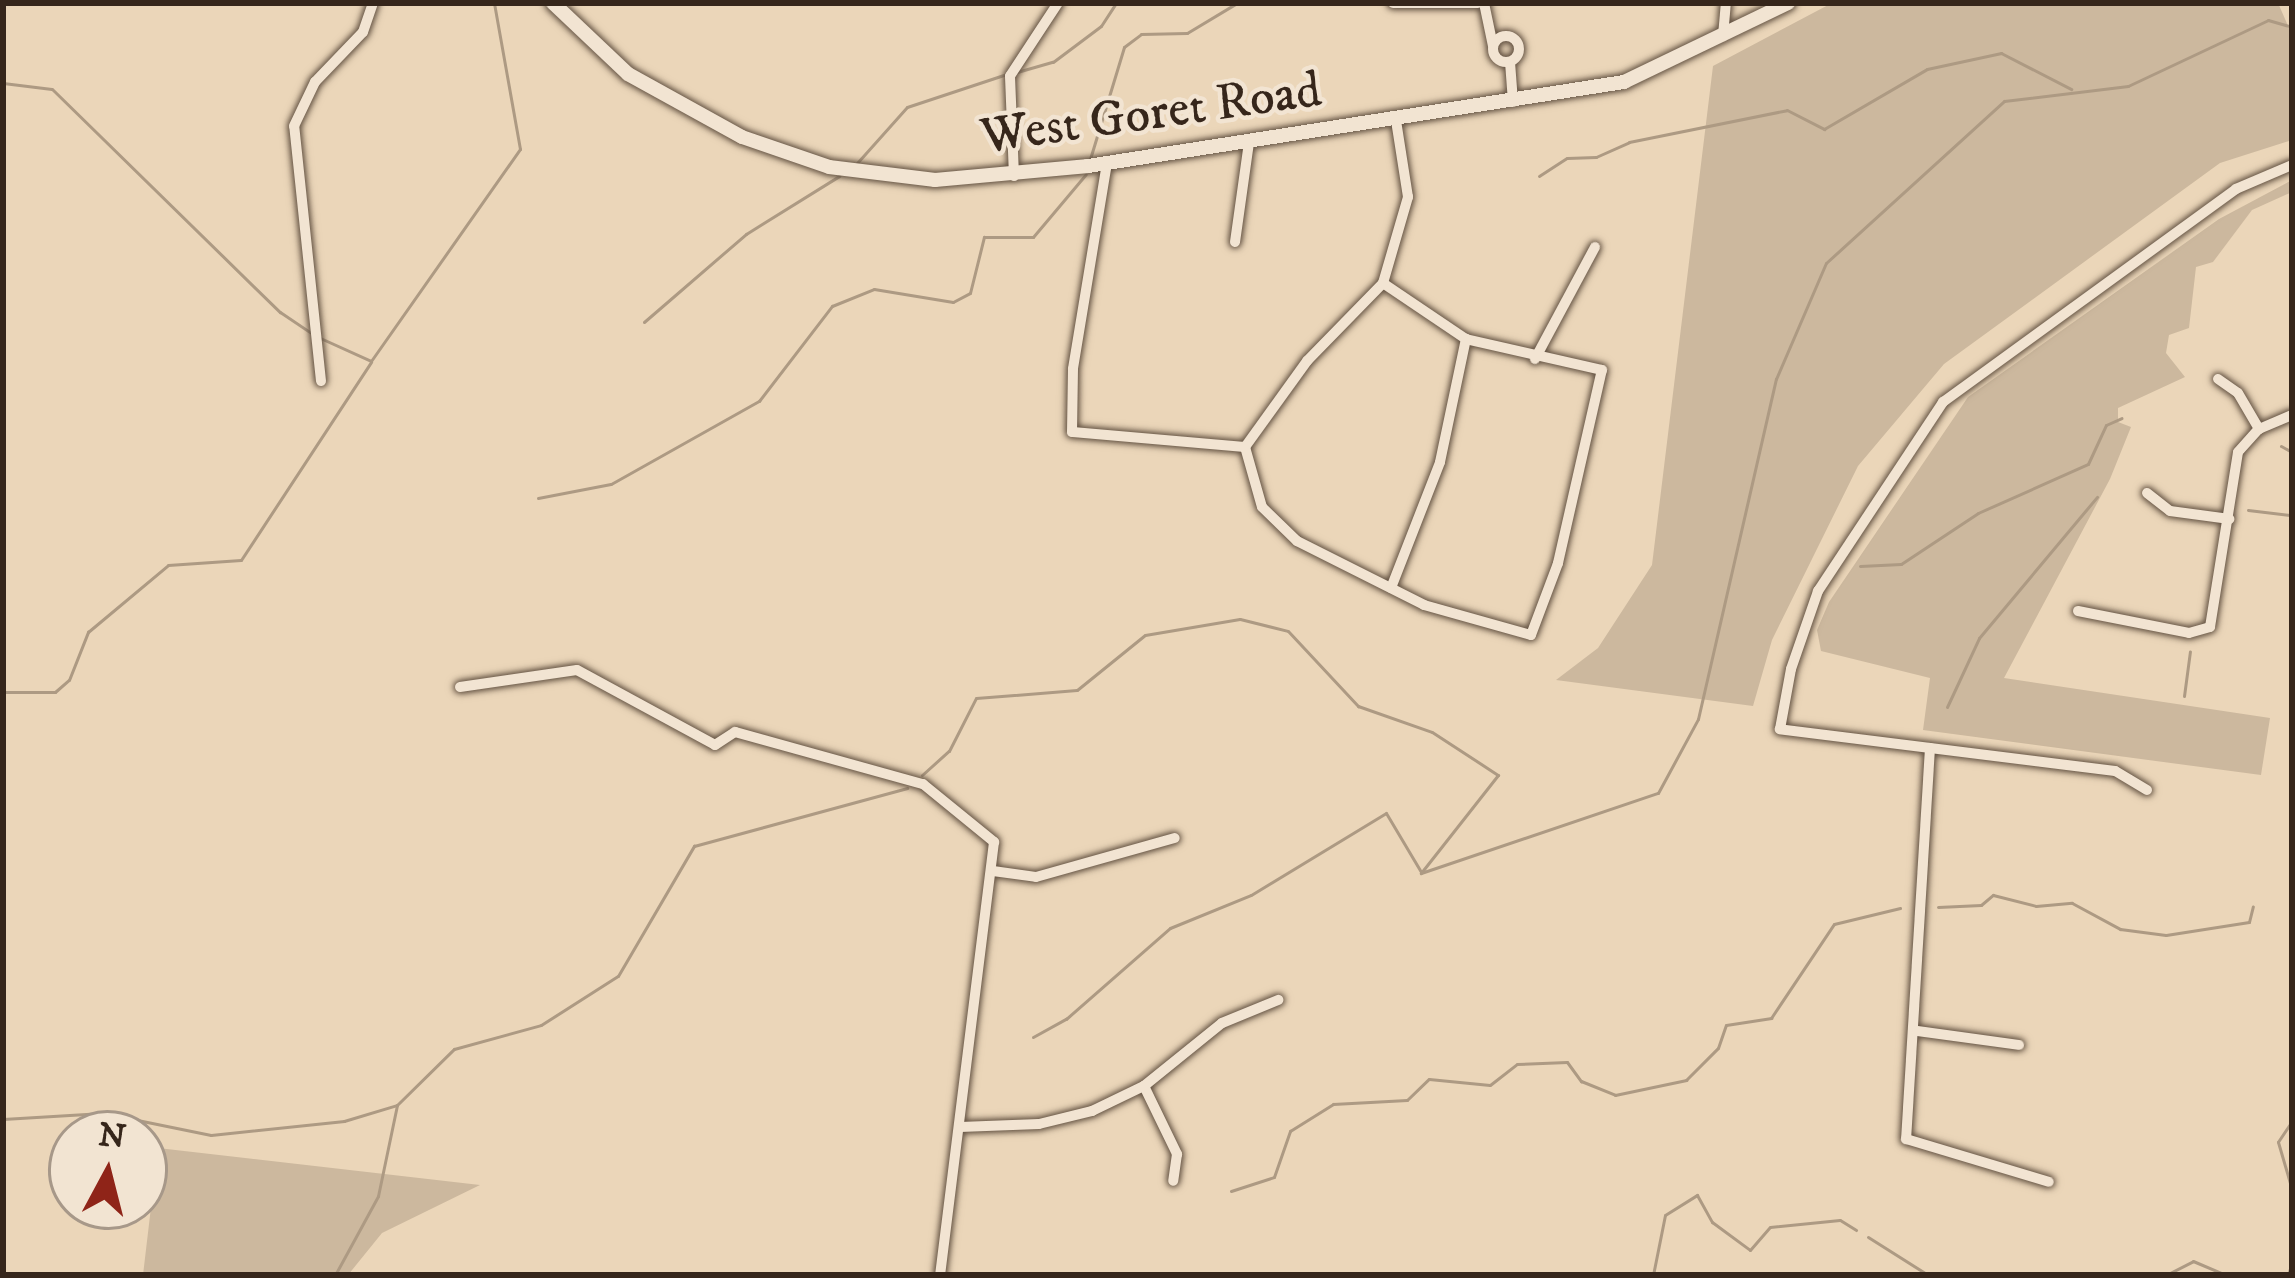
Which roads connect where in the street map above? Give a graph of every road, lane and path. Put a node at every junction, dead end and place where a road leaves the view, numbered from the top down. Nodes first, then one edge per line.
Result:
1 (373, 3) edge
2 (553, 3) edge
3 (1058, 3) edge
4 (1393, 3) edge
5 (1481, 3) edge
6 (1726, 3) edge
7 (1788, 3) edge
8 (1490, 18) junction
9 (1509, 37) junction
10 (1722, 40) junction
11 (1493, 46) junction
12 (1510, 62) junction
13 (1513, 102) junction
14 (1396, 120) junction
15 (1249, 143) junction
16 (1107, 163) junction
17 (2292, 165) edge
18 (1014, 176) junction
19 (1235, 242) dead end
20 (1595, 247) dead end
21 (1382, 283) junction
22 (1466, 339) junction
23 (1535, 359) junction
24 (2218, 379) dead end
25 (321, 380) dead end
26 (2292, 415) edge
27 (2260, 429) junction
28 (1245, 447) junction
29 (2147, 493) dead end
30 (2229, 519) junction
31 (1391, 588) junction
32 (2078, 611) dead end
33 (460, 687) dead end
34 (1930, 748) junction
35 (2147, 790) dead end
36 (1175, 838) dead end
37 (993, 871) junction
38 (1278, 1000) dead end
39 (1917, 1031) junction
40 (2019, 1045) dead end
41 (1144, 1086) junction
42 (960, 1127) junction
43 (1173, 1181) dead end
44 (2049, 1182) dead end
45 (940, 1275) edge

1 - 25 street
2 - 18 street, West Goret Road
3 - 18 street
4 - 5 street
5 - 8 street
6 - 10 street
7 - 10 street, West Goret Road
8 - 9 street
8 - 11 street
9 - 11 street
9 - 12 street
10 - 13 street, West Goret Road
11 - 12 street
12 - 13 street
13 - 14 street, West Goret Road
14 - 15 street, West Goret Road
14 - 21 street
15 - 16 street, West Goret Road
15 - 19 street
16 - 18 street, West Goret Road
16 - 28 street
17 - 34 street
20 - 23 street
21 - 22 street
21 - 28 street
22 - 23 street
22 - 31 street
23 - 31 street
24 - 27 street
26 - 27 street
27 - 30 street
28 - 31 street
29 - 30 street
30 - 32 street
33 - 37 street
34 - 35 street
34 - 39 street
36 - 37 street
37 - 42 street
38 - 41 street
39 - 40 street
39 - 44 street
41 - 42 street
41 - 43 street
42 - 45 street

